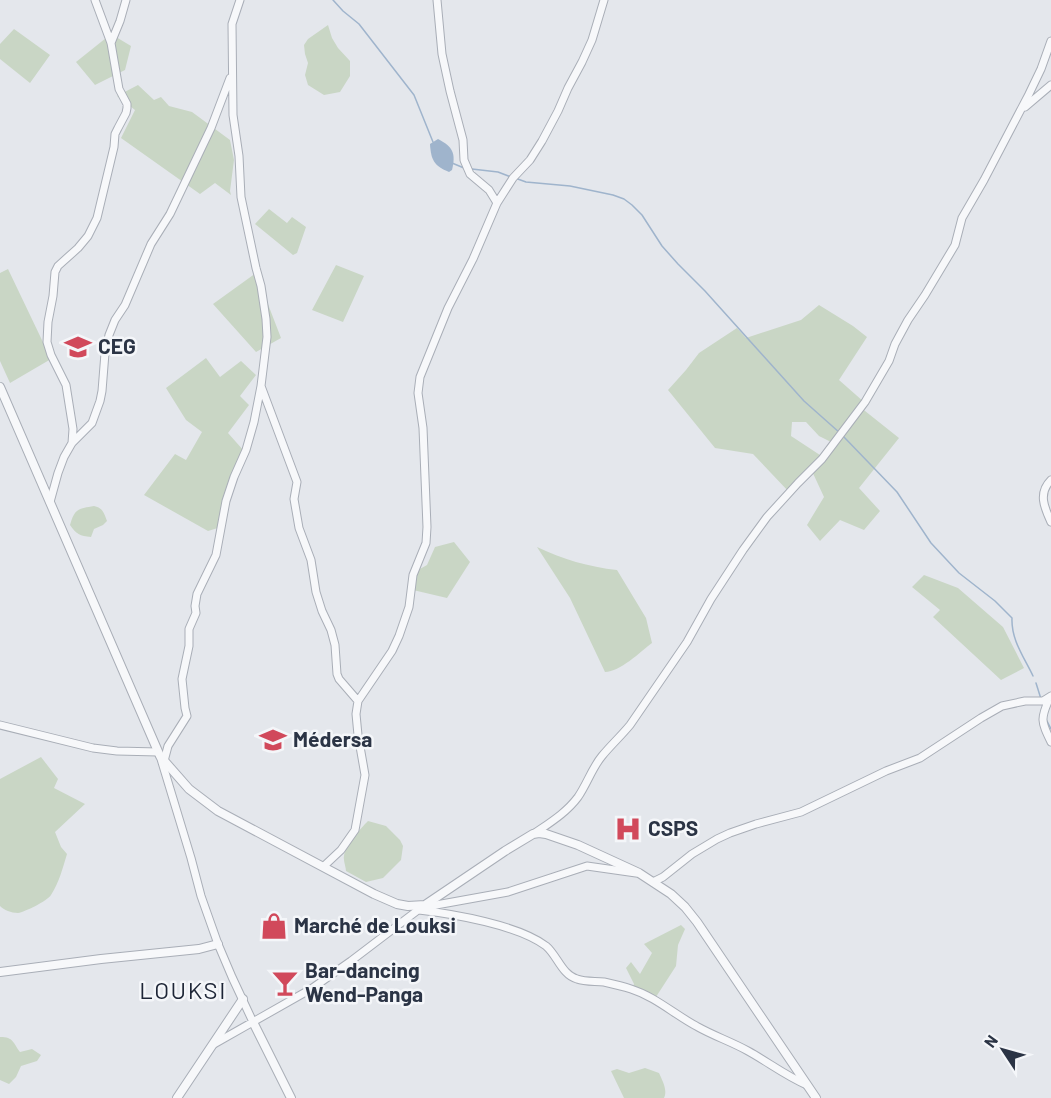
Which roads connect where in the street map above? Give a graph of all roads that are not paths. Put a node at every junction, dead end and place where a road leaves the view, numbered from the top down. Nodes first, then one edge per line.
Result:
1 (95, 0) edge
2 (126, 0) edge
3 (240, 0) edge
4 (437, 0) edge
5 (604, 0) edge
6 (1051, 41) edge
7 (111, 43) junction
8 (232, 73) junction
9 (1051, 85) edge
10 (1021, 110) junction
11 (497, 203) junction
12 (261, 386) junction
13 (0, 387) edge
14 (72, 442) junction
15 (1051, 480) edge
16 (50, 502) junction
17 (1051, 522) edge
18 (1051, 697) edge
19 (358, 701) junction
20 (0, 725) edge
21 (1051, 742) edge
22 (161, 756) junction
23 (533, 834) junction
24 (324, 866) junction
25 (639, 873) junction
26 (653, 882) junction
27 (422, 907) junction
28 (218, 944) junction
29 (0, 972) edge
30 (243, 999) junction
31 (253, 1022) junction
32 (212, 1045) junction
33 (807, 1085) junction
34 (177, 1098) edge
35 (291, 1098) edge
36 (816, 1098) edge

1 - 7 street
2 - 7 street
3 - 8 street
4 - 11 street
5 - 11 street
6 - 10 street
7 - 14 street
8 - 12 street
8 - 14 street
9 - 10 street
10 - 23 street
11 - 19 street
12 - 19 street
12 - 22 street
13 - 16 street
14 - 16 street
15 - 17 street
16 - 22 street
18 - 21 street
18 - 26 street
19 - 24 street
20 - 22 street
22 - 24 street
22 - 28 street
23 - 25 street
23 - 27 street
24 - 27 street
25 - 26 street
25 - 27 street
26 - 33 street
27 - 31 street
27 - 33 street
28 - 29 street
28 - 30 street
30 - 31 street
30 - 32 street
31 - 32 street
31 - 35 street
32 - 34 street
33 - 36 street

